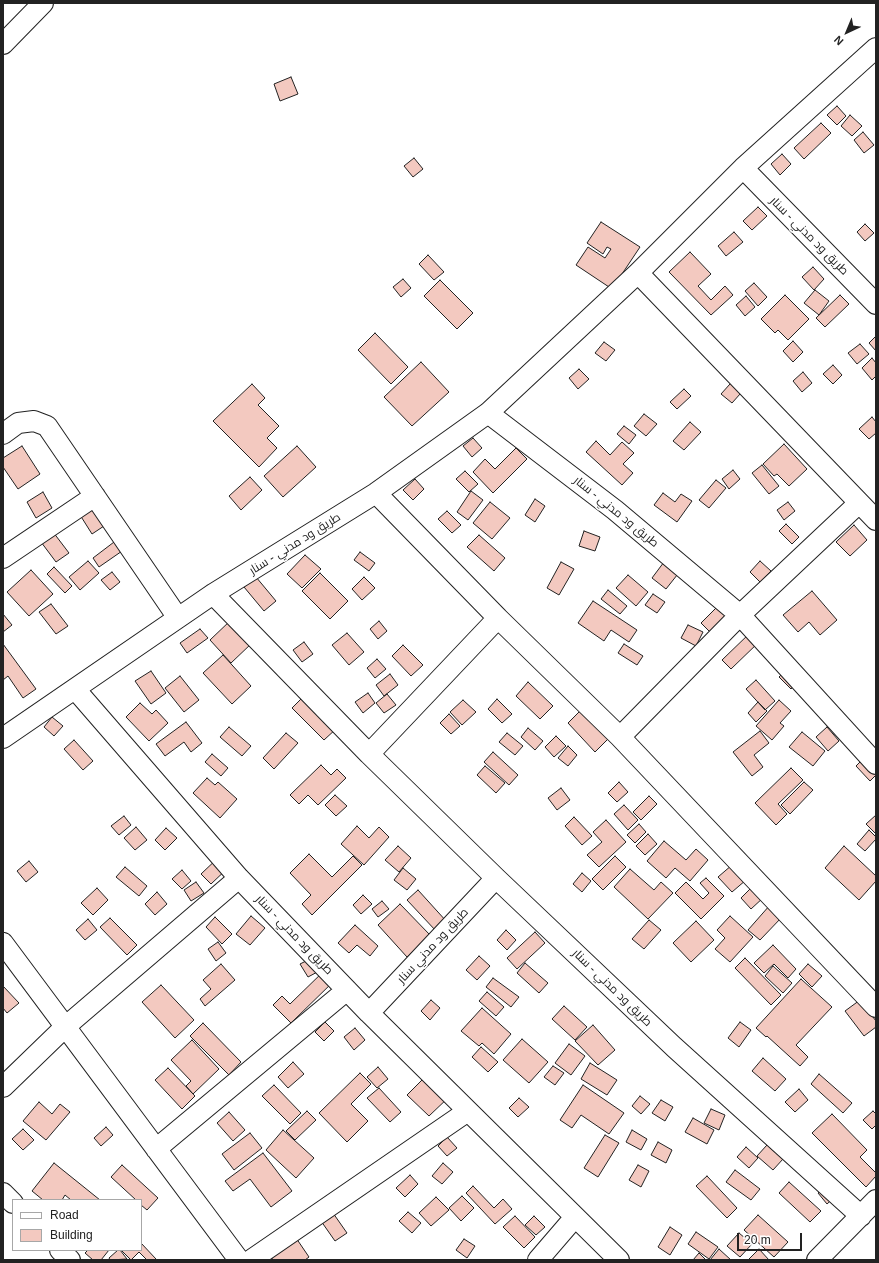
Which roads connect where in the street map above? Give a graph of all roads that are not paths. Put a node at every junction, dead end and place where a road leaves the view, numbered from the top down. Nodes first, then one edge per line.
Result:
1 (43, 3) edge
2 (3, 44) edge
3 (875, 50) edge
4 (743, 168) junction
5 (638, 272) junction
6 (876, 304) edge
7 (488, 414) junction
8 (3, 434) edge
9 (376, 493) junction
10 (94, 496) junction
11 (860, 503) junction
12 (876, 520) edge
13 (3, 558) edge
14 (214, 594) junction
15 (740, 615) junction
16 (178, 618) junction
17 (498, 618) junction
18 (75, 689) junction
19 (620, 737) junction
20 (3, 738) edge
21 (369, 754) junction
22 (876, 764) edge
23 (239, 878) junction
24 (496, 878) junction
25 (3, 943) edge
26 (347, 990) junction
27 (876, 1007) edge
28 (369, 1013) junction
29 (65, 1027) junction
30 (3, 1086) edge
31 (468, 1110) junction
32 (156, 1149) junction
33 (3, 1193) edge
34 (876, 1200) edge
35 (12, 1202) edge
36 (575, 1216) junction
37 (861, 1216) junction
38 (61, 1251) edge
39 (238, 1259) edge
40 (70, 1260) edge
41 (538, 1260) edge
42 (619, 1260) edge
43 (818, 1260) edge

1 - 2 street
3 - 4 street, طريق ود مدني - سنار
4 - 5 street, طريق ود مدني - سنار
4 - 6 street, طريق ود مدني - سنار
5 - 7 street, طريق ود مدني - سنار
5 - 11 street
7 - 9 street, طريق ود مدني - سنار
7 - 15 street, طريق ود مدني - سنار
8 - 10 street
9 - 14 street, طريق ود مدني - سنار
9 - 17 street
10 - 13 street
10 - 16 street
11 - 12 street
11 - 15 street
14 - 16 street, طريق ود مدني - سنار
14 - 21 street, طريق ود مدني - سنار
15 - 19 street
15 - 22 street, طريق ود مدني - سنار
16 - 18 street, طريق ود مدني - سنار
17 - 19 street
17 - 21 street
18 - 20 street, طريق ود مدني - سنار
18 - 23 street, طريق ود مدني - سنار
19 - 27 street
21 - 24 street, طريق ود مدني - سنار
23 - 26 street, طريق ود مدني - سنار
23 - 29 street
24 - 28 street, طريق ود مدني سنار
24 - 37 street, طريق ود مدني - سنار
25 - 29 street
26 - 28 street, طريق ود مدني - سنار
26 - 32 street
28 - 31 street, طريق ود مدني - سنار
29 - 30 street
29 - 32 street
31 - 36 street, طريق ود مدني - سنار
31 - 39 street
32 - 39 street
33 - 35 street
34 - 37 street
36 - 41 street
36 - 42 street, طريق ود مدني - سنار
37 - 43 street
38 - 40 street

